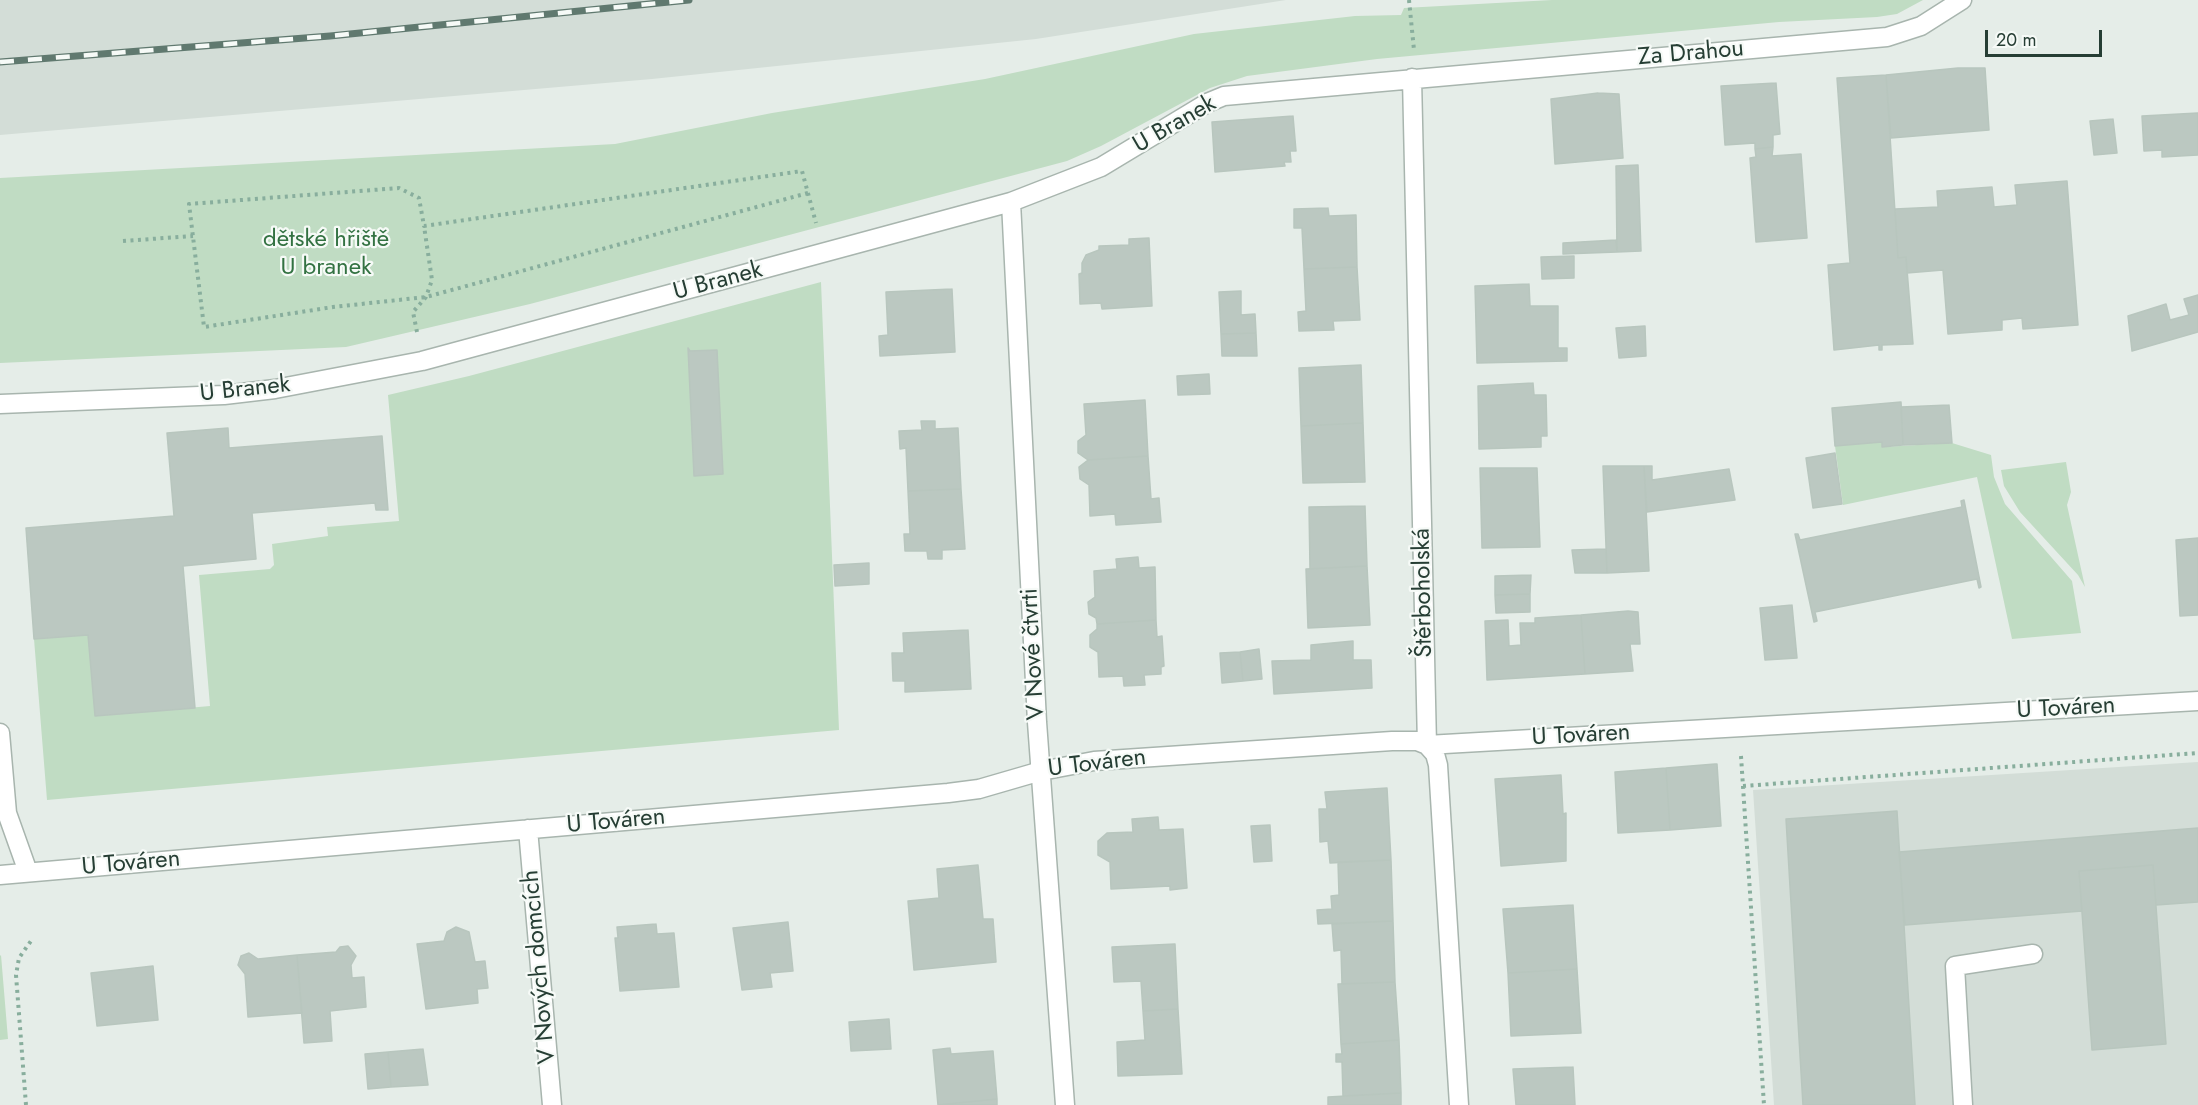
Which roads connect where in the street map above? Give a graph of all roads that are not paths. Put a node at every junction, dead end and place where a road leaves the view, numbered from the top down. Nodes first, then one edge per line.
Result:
1 (1962, 0) edge
2 (1412, 78) junction
3 (1011, 202) junction
4 (0, 404) edge
5 (2198, 701) edge
6 (0, 733) edge
7 (1428, 745) junction
8 (1041, 771) junction
9 (528, 830) junction
10 (28, 873) junction
11 (0, 875) edge
12 (2033, 954) dead end
13 (552, 1105) edge
14 (1065, 1105) edge
15 (1459, 1105) edge
16 (1963, 1105) edge

1 - 2 street, Za Drahou
2 - 3 street, U Branek
2 - 7 street, Štěrboholská
3 - 4 street, U Branek
3 - 8 street, V Nové čtvrti
5 - 7 street, U Továren
6 - 10 street
7 - 8 street, U Továren
7 - 15 street, Štěrboholská
8 - 9 street, U Továren
8 - 14 street, V Nové čtvrti
9 - 10 street, U Továren
9 - 13 street, V Nových domcích
10 - 11 street, U Továren
12 - 16 street

